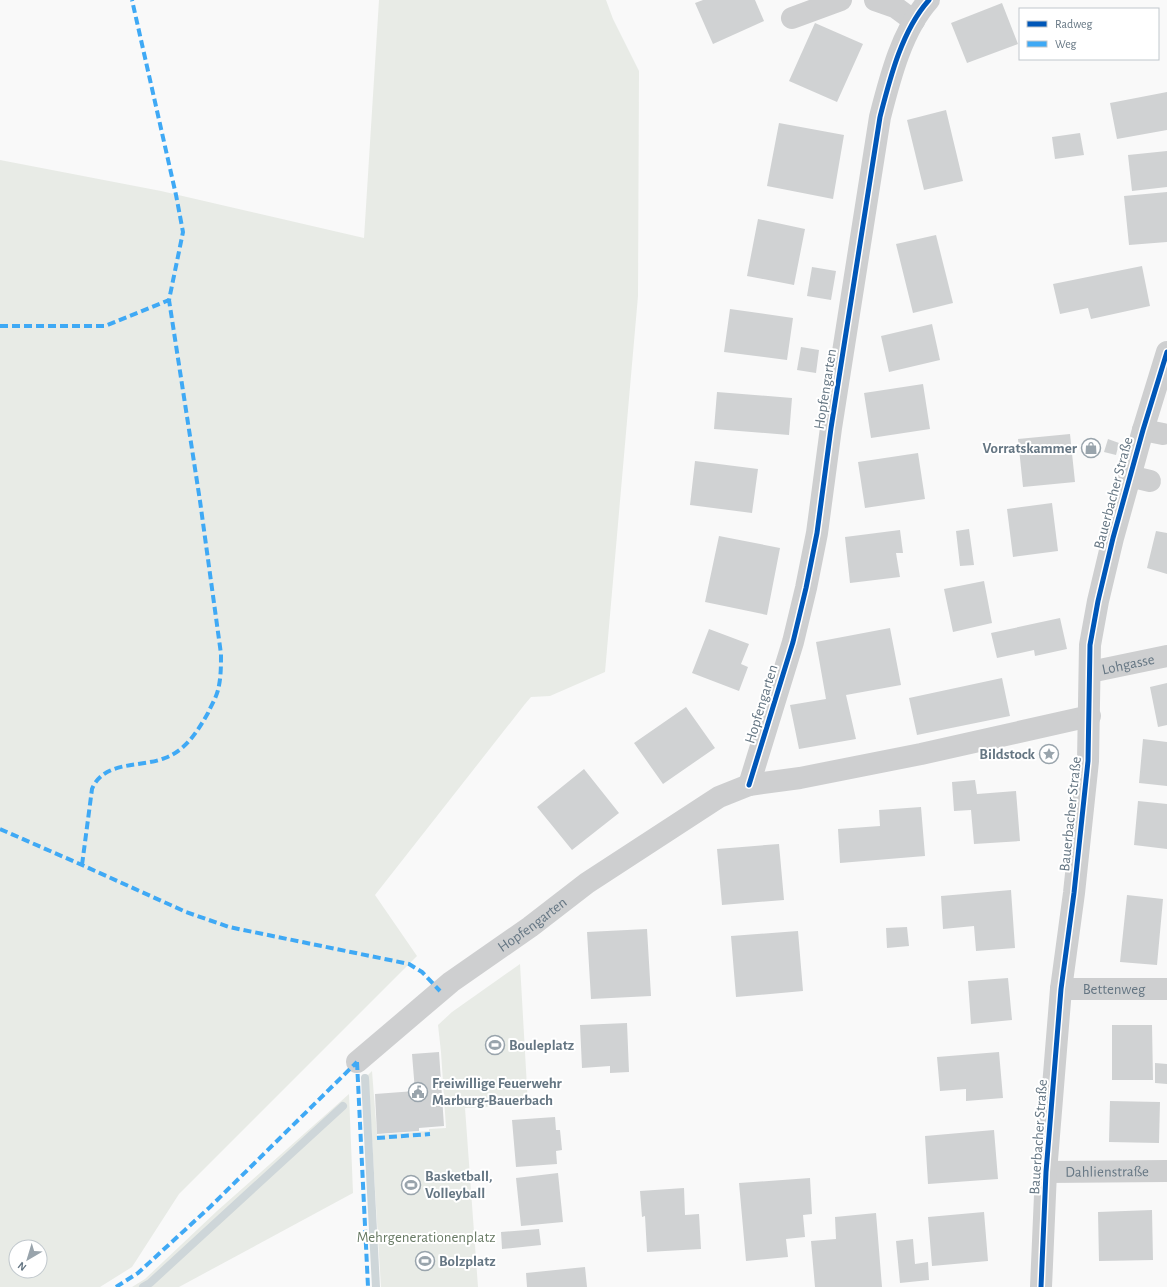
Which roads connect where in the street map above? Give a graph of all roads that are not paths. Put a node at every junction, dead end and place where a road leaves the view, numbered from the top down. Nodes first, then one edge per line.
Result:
1 (841, 0) edge
2 (875, 0) edge
3 (928, 0) edge
4 (792, 18) dead end
5 (914, 21) junction
6 (1167, 352) edge
7 (1150, 435) edge
8 (1150, 481) edge
9 (1167, 656) edge
10 (1090, 672) junction
11 (1090, 716) junction
12 (749, 785) junction
13 (1061, 989) junction
14 (1167, 989) edge
15 (357, 1062) dead end
16 (1167, 1171) edge
17 (1046, 1172) junction
18 (1041, 1287) edge

1 - 4 street
2 - 5 street
3 - 5 street, Hopfengarten
5 - 12 street, Hopfengarten
6 - 7 street, Bauerbacher Straße
7 - 8 street, Bauerbacher Straße
8 - 10 street, Bauerbacher Straße
9 - 10 street, Lohgasse
10 - 11 street, Bauerbacher Straße
11 - 12 street, Hopfengarten
11 - 13 street, Bauerbacher Straße
12 - 15 street, Hopfengarten
13 - 14 street, Bettenweg
13 - 17 street, Bauerbacher Straße
16 - 17 street, Dahlienstraße
17 - 18 street, Bauerbacher Straße

